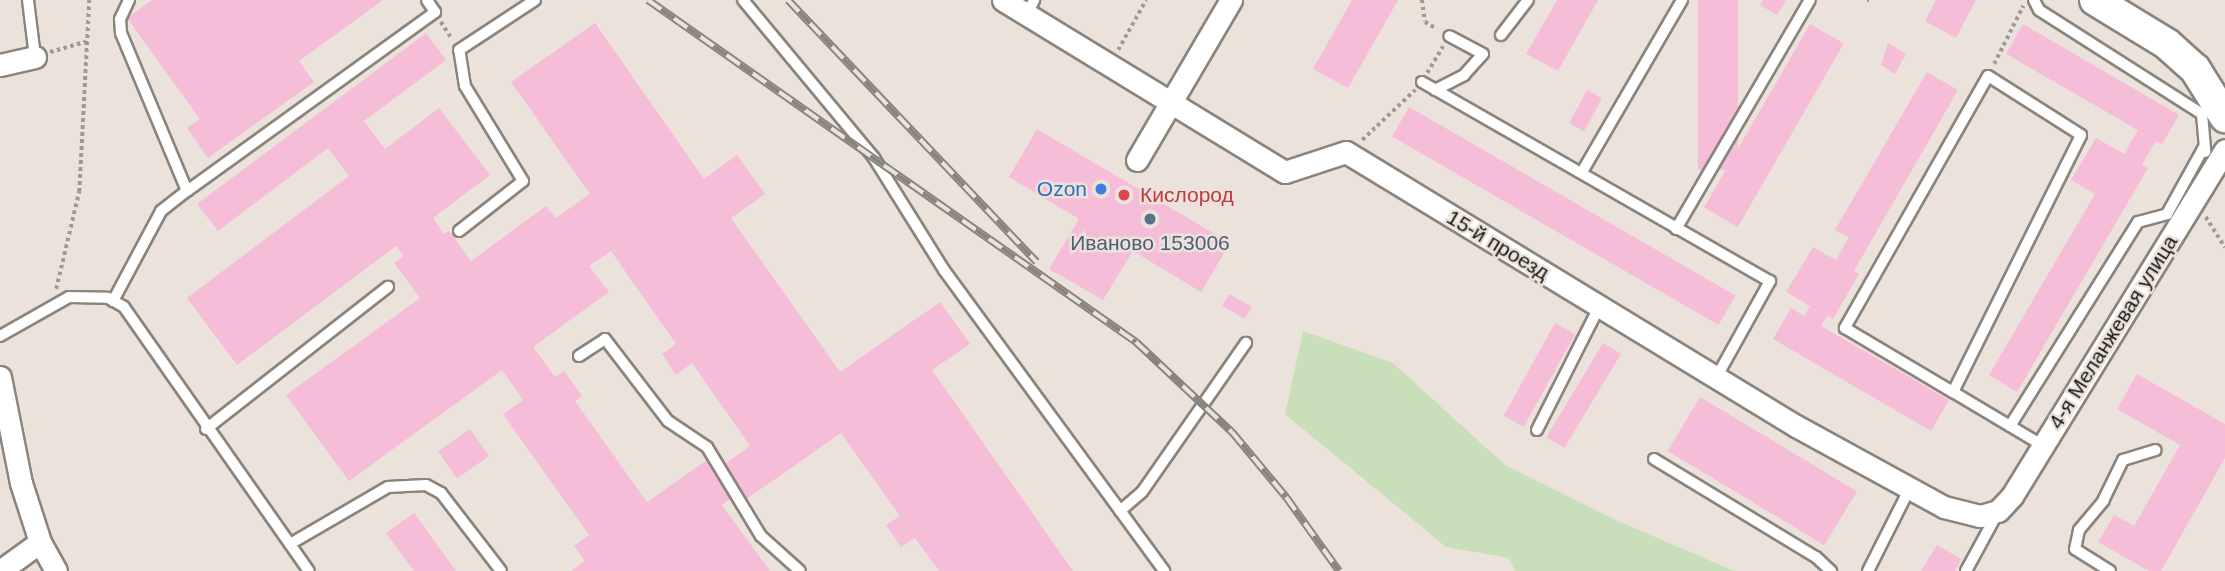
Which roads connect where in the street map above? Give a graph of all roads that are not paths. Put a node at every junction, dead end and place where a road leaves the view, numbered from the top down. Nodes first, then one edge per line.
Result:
1 (28, 0) edge
2 (129, 0) edge
3 (427, 0) edge
4 (535, 0) edge
5 (743, 0) edge
6 (1003, 0) edge
7 (1231, 0) edge
8 (1528, 0) edge
9 (1682, 0) edge
10 (1810, 0) edge
11 (2035, 0) edge
12 (2095, 0) edge
13 (1030, 7) edge
14 (1500, 35) dead end
15 (1449, 36) road end
16 (35, 57) joint
17 (0, 65) edge
18 (1422, 82) road end
19 (1436, 90) junction
20 (1171, 102) junction
21 (2225, 117) edge
22 (2214, 149) edge
23 (1137, 160) dead end
24 (1582, 172) junction
25 (187, 191) junction
26 (1676, 229) junction
27 (459, 231) dead end
28 (388, 287) dead end
29 (113, 301) junction
30 (1599, 306) junction
31 (0, 336) edge
32 (1246, 343) dead end
33 (579, 356) dead end
34 (0, 377) edge
35 (1716, 378) junction
36 (1953, 392) junction
37 (2010, 426) junction
38 (206, 429) junction
39 (1537, 430) dead end
40 (2042, 445) junction
41 (2156, 450) dead end
42 (1654, 459) dead end
43 (1910, 488) junction
44 (1119, 510) junction
45 (1998, 510) junction
46 (40, 542) junction
47 (290, 544) junction
48 (0, 571) edge
49 (56, 571) edge
50 (309, 571) edge
51 (501, 571) edge
52 (800, 571) edge
53 (1164, 571) edge
54 (1831, 571) edge
55 (1868, 571) edge
56 (1966, 571) edge
57 (2109, 571) edge

1 - 16 lane
2 - 25 lane
3 - 25 lane
4 - 27 lane
5 - 44 lane
6 - 13 street
7 - 20 street
8 - 14 lane
9 - 24 lane
10 - 26 lane
11 - 22 lane
12 - 21 main road
13 - 20 street
15 - 19 lane
16 - 17 street
18 - 19 lane
19 - 24 lane
20 - 23 street
20 - 30 street, 15-й проезд
22 - 37 lane
22 - 40 street, 4-я Меланжевая улица
24 - 26 lane
25 - 29 lane
26 - 35 lane
28 - 38 lane
29 - 31 lane
29 - 38 lane
30 - 35 street, 15-й проезд
30 - 39 lane
32 - 44 lane
33 - 52 lane
34 - 46 street
35 - 43 street, 15-й проезд
36 - 36 lane
36 - 37 lane
37 - 40 lane
38 - 47 lane
40 - 45 street, 4-я Меланжевая улица
41 - 57 lane
42 - 54 lane
43 - 45 street, 15-й проезд
43 - 55 lane
44 - 53 lane
45 - 56 lane
46 - 48 street
46 - 49 street
47 - 50 lane
47 - 51 lane

